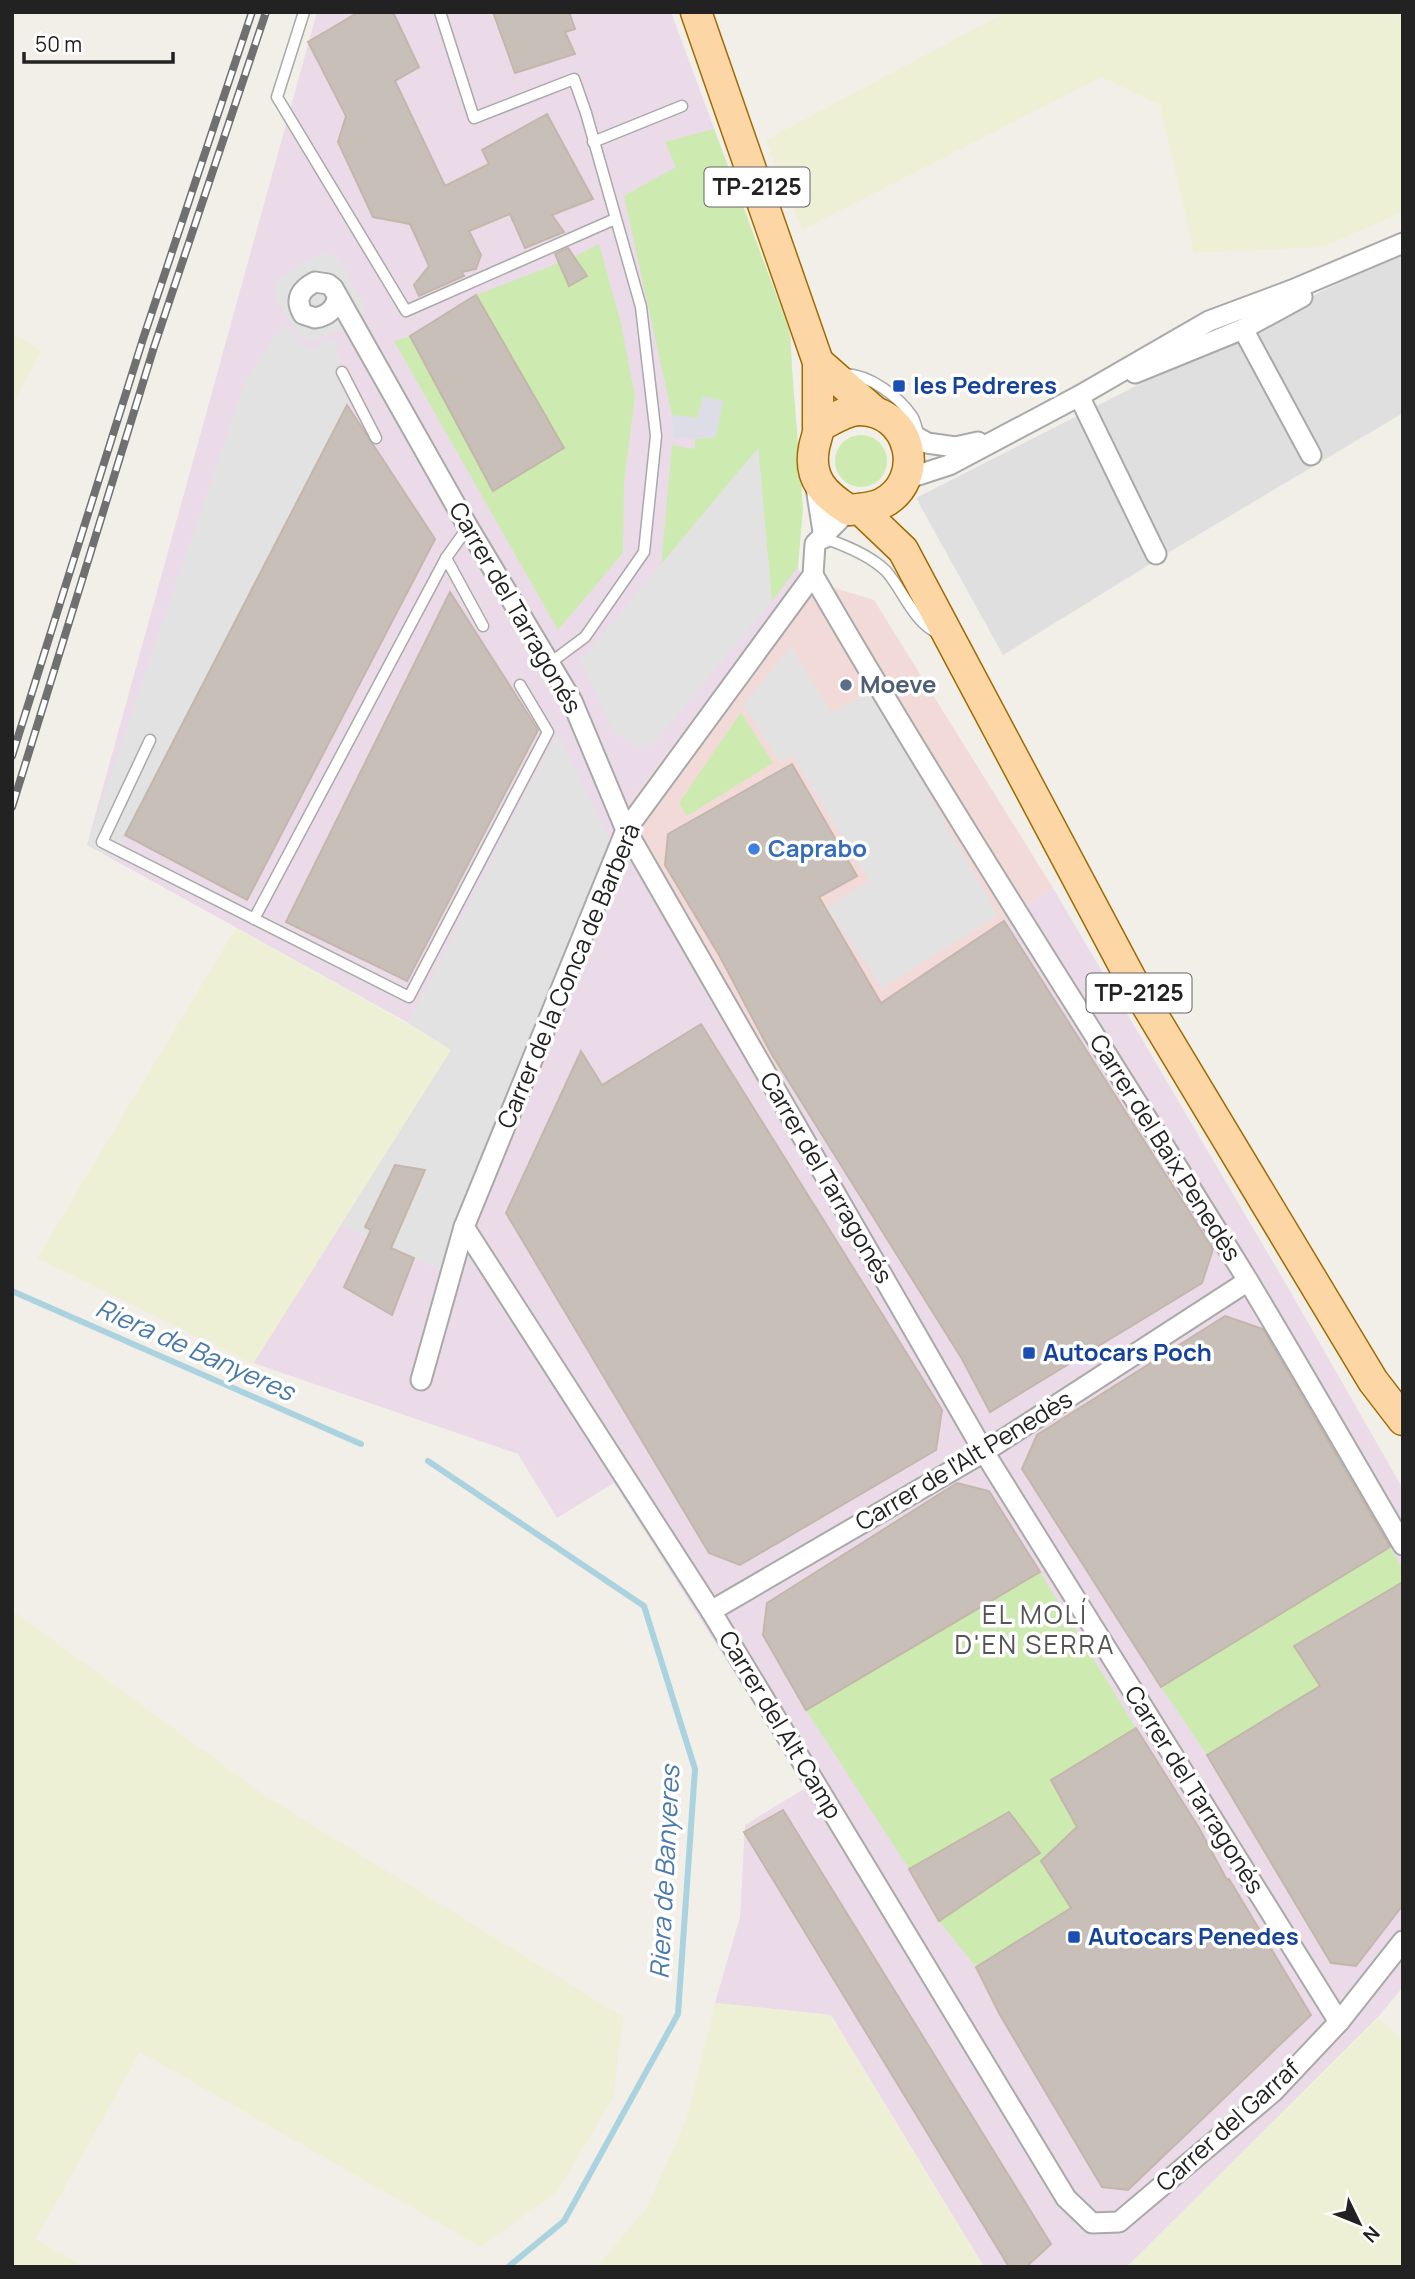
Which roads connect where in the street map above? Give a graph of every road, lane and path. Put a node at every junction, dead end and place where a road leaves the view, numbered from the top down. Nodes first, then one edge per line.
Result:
1 (304, 12) edge
2 (440, 12) edge
3 (696, 12) edge
4 (682, 106) dead end
5 (593, 142) junction
6 (615, 219) junction
7 (1401, 248) edge
8 (343, 311) dead end
9 (1243, 329) junction
10 (825, 368) junction
11 (342, 372) dead end
12 (1079, 396) junction
13 (896, 425) junction
14 (818, 427) junction
15 (376, 438) dead end
16 (997, 439) junction
17 (1311, 455) dead end
18 (815, 477) junction
19 (901, 486) junction
20 (855, 509) junction
21 (468, 527) junction
22 (824, 538) junction
23 (903, 550) junction
24 (1156, 554) dead end
25 (446, 558) junction
26 (813, 575) junction
27 (483, 625) dead end
28 (950, 637) junction
29 (550, 663) junction
30 (520, 685) dead end
31 (150, 740) dead end
32 (626, 830) junction
33 (254, 919) junction
34 (464, 1227) junction
35 (1248, 1281) junction
36 (421, 1380) dead end
37 (1403, 1420) edge
38 (984, 1452) junction
39 (1403, 1545) edge
40 (711, 1611) junction
41 (1403, 1941) edge
42 (1339, 2022) junction
43 (1092, 2223) joint

1 - 6 lane
2 - 5 lane
3 - 10 main road, TP-2125
4 - 5 lane
5 - 6 lane
6 - 29 lane
7 - 9 street
7 - 12 street
8 - 21 street, Carrer del Tarragonés
9 - 12 street
9 - 17 street
10 - 13 main road, TP-2125
10 - 13 lane
10 - 14 main road, TP-2125
11 - 15 lane
12 - 16 street
12 - 24 street
13 - 14 main road
13 - 16 street
13 - 19 main road, TP-2125
14 - 18 main road, TP-2125
16 - 19 street
18 - 20 main road, TP-2125
18 - 22 street, Carrer de la Conca de Barberà
19 - 20 main road
19 - 23 main road, TP-2125
20 - 22 street, Carrer de la Conca de Barberà
20 - 23 main road, TP-2125
21 - 25 lane
21 - 29 street, Carrer del Tarragonés
22 - 26 street, Carrer de la Conca de Barberà
22 - 28 lane
23 - 28 main road, TP-2125
25 - 27 lane
25 - 33 lane
26 - 32 street, Carrer de la Conca de Barberà
26 - 35 street, Carrer del Baix Penedès
28 - 37 main road, TP-2125
29 - 32 street, Carrer del Tarragonés
30 - 33 lane
31 - 33 lane
32 - 34 street, Carrer de la Conca de Barberà
32 - 38 street, Carrer del Tarragonés
34 - 36 street, Carrer de la Conca de Barberà
34 - 40 street, Carrer del Alt Camp
35 - 38 street, Carrer de l'Alt Penedès
35 - 39 street, Carrer del Baix Penedès
38 - 40 street, Carrer de l'Alt Penedès
38 - 42 street, Carrer del Tarragonés
40 - 43 street, Carrer del Alt Camp
41 - 42 street, Carrer del Garraf
42 - 43 street, Carrer del Garraf

